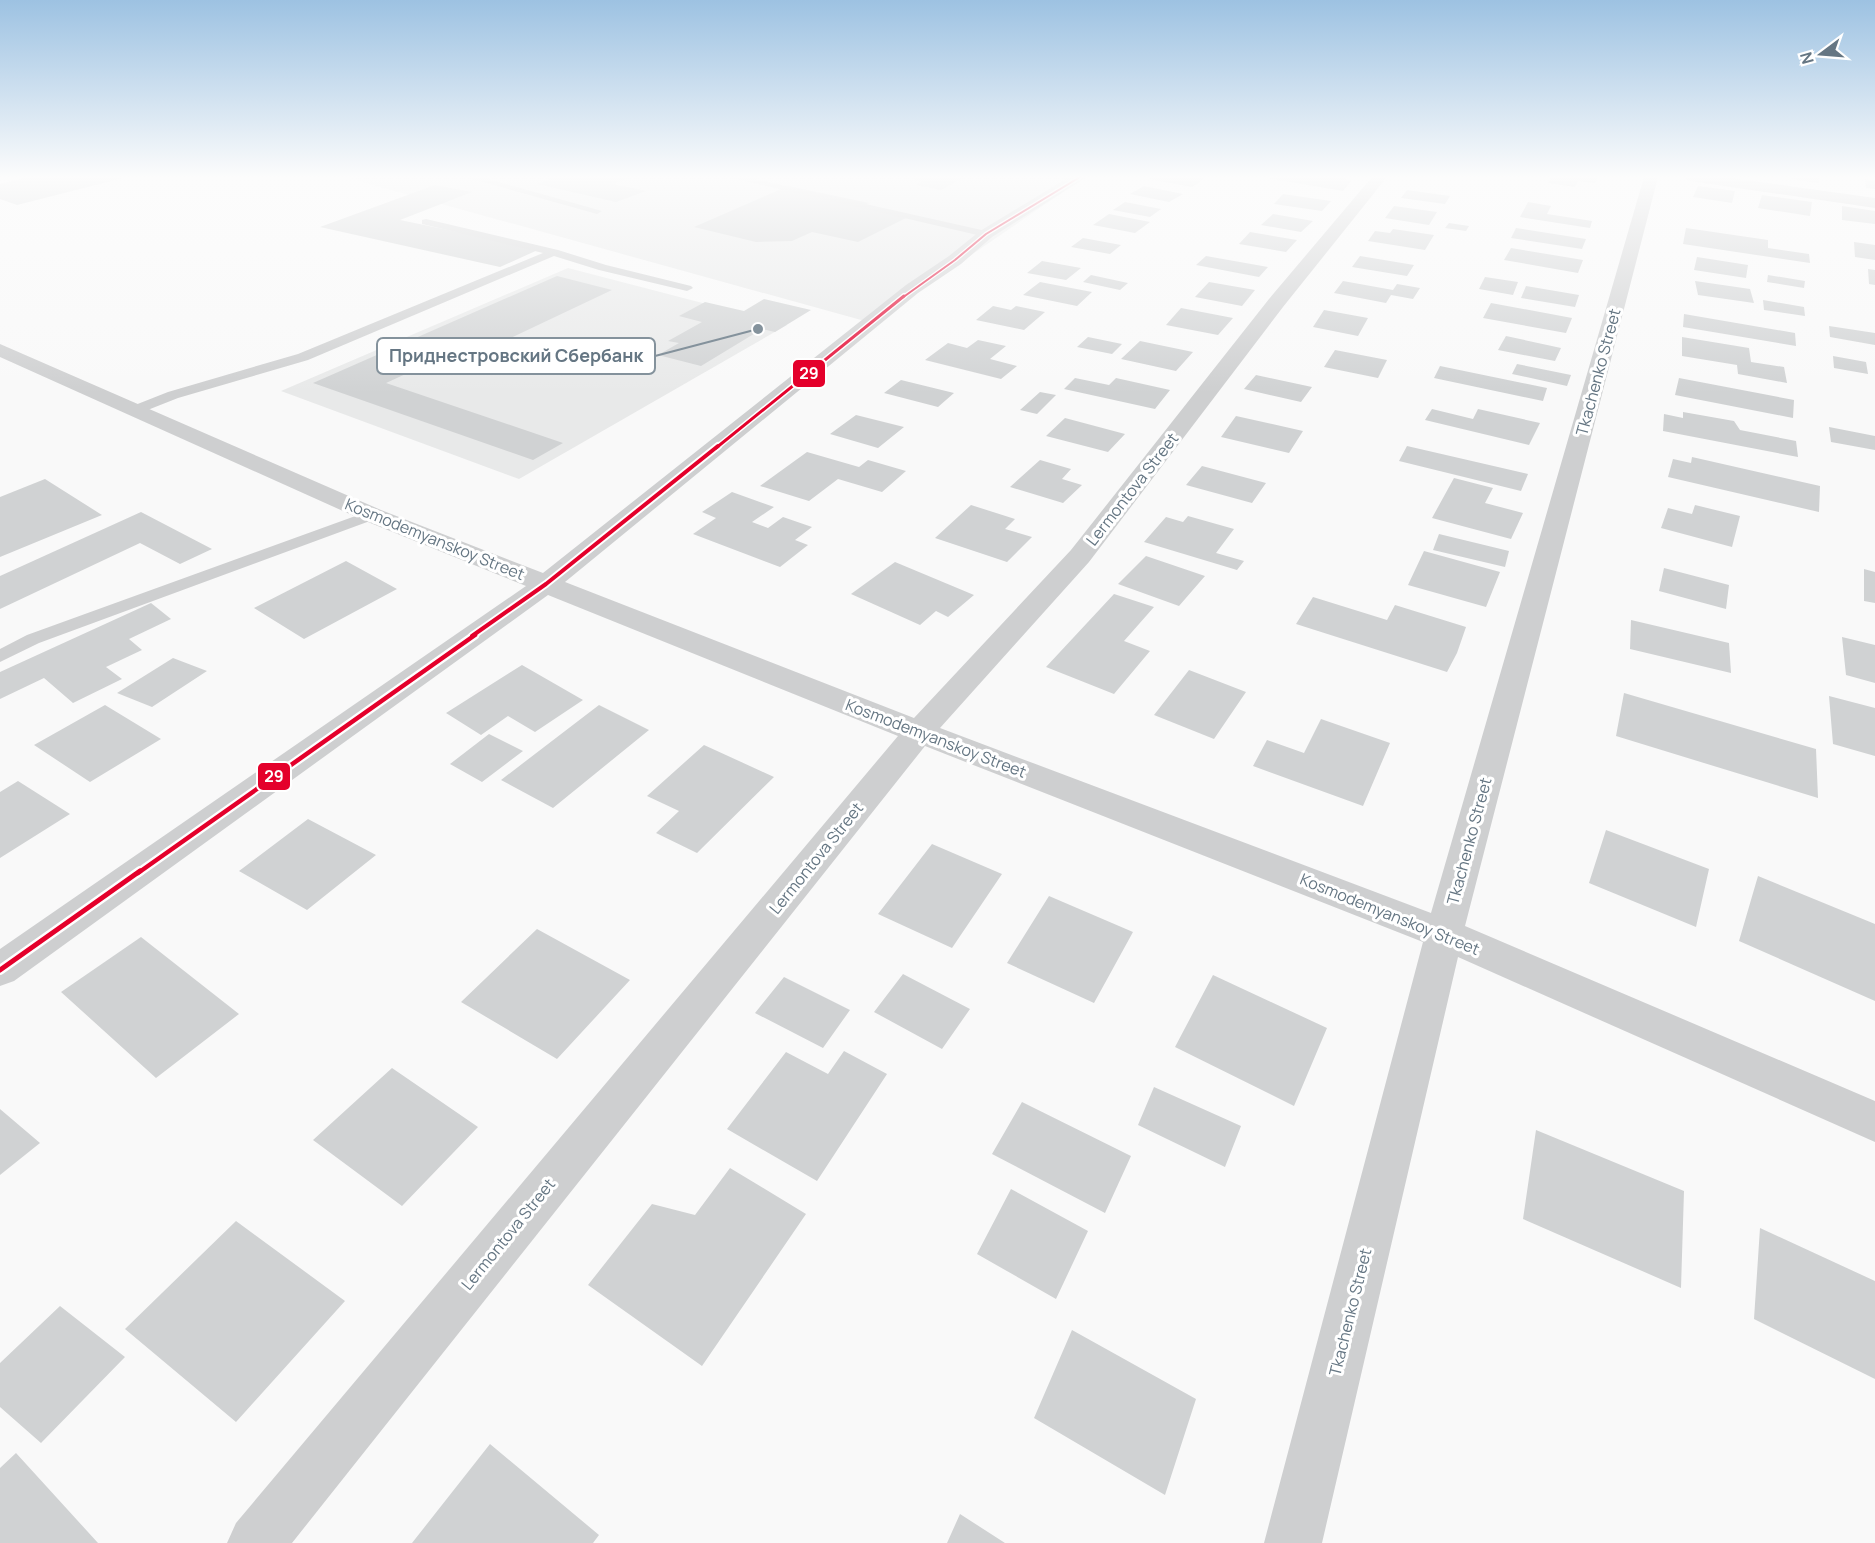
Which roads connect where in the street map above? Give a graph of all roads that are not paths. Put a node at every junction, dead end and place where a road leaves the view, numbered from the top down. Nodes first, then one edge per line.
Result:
1 (541, 249) edge
2 (968, 249) edge
3 (1321, 249) edge
4 (1631, 249) edge
5 (554, 252) junction
6 (687, 288) dead end
7 (0, 350) edge
8 (135, 410) junction
9 (372, 515) junction
10 (546, 584) junction
11 (0, 656) edge
12 (918, 732) junction
13 (1444, 934) junction
14 (0, 970) edge
15 (1875, 1122) edge
16 (256, 1543) edge
17 (1293, 1543) edge

1 - 5 lane
2 - 10 street
3 - 12 street, Lermontova Street
4 - 13 street, Tkachenko Street
5 - 6 lane
5 - 8 lane
7 - 8 street, Kosmodemyanskoy Street
8 - 9 street, Kosmodemyanskoy Street
9 - 10 street, Kosmodemyanskoy Street
9 - 11 lane
10 - 12 street, Kosmodemyanskoy Street
10 - 14 street
12 - 13 street, Kosmodemyanskoy Street
12 - 16 street, Lermontova Street
13 - 15 street, Kosmodemyanskoy Street
13 - 17 street, Tkachenko Street

